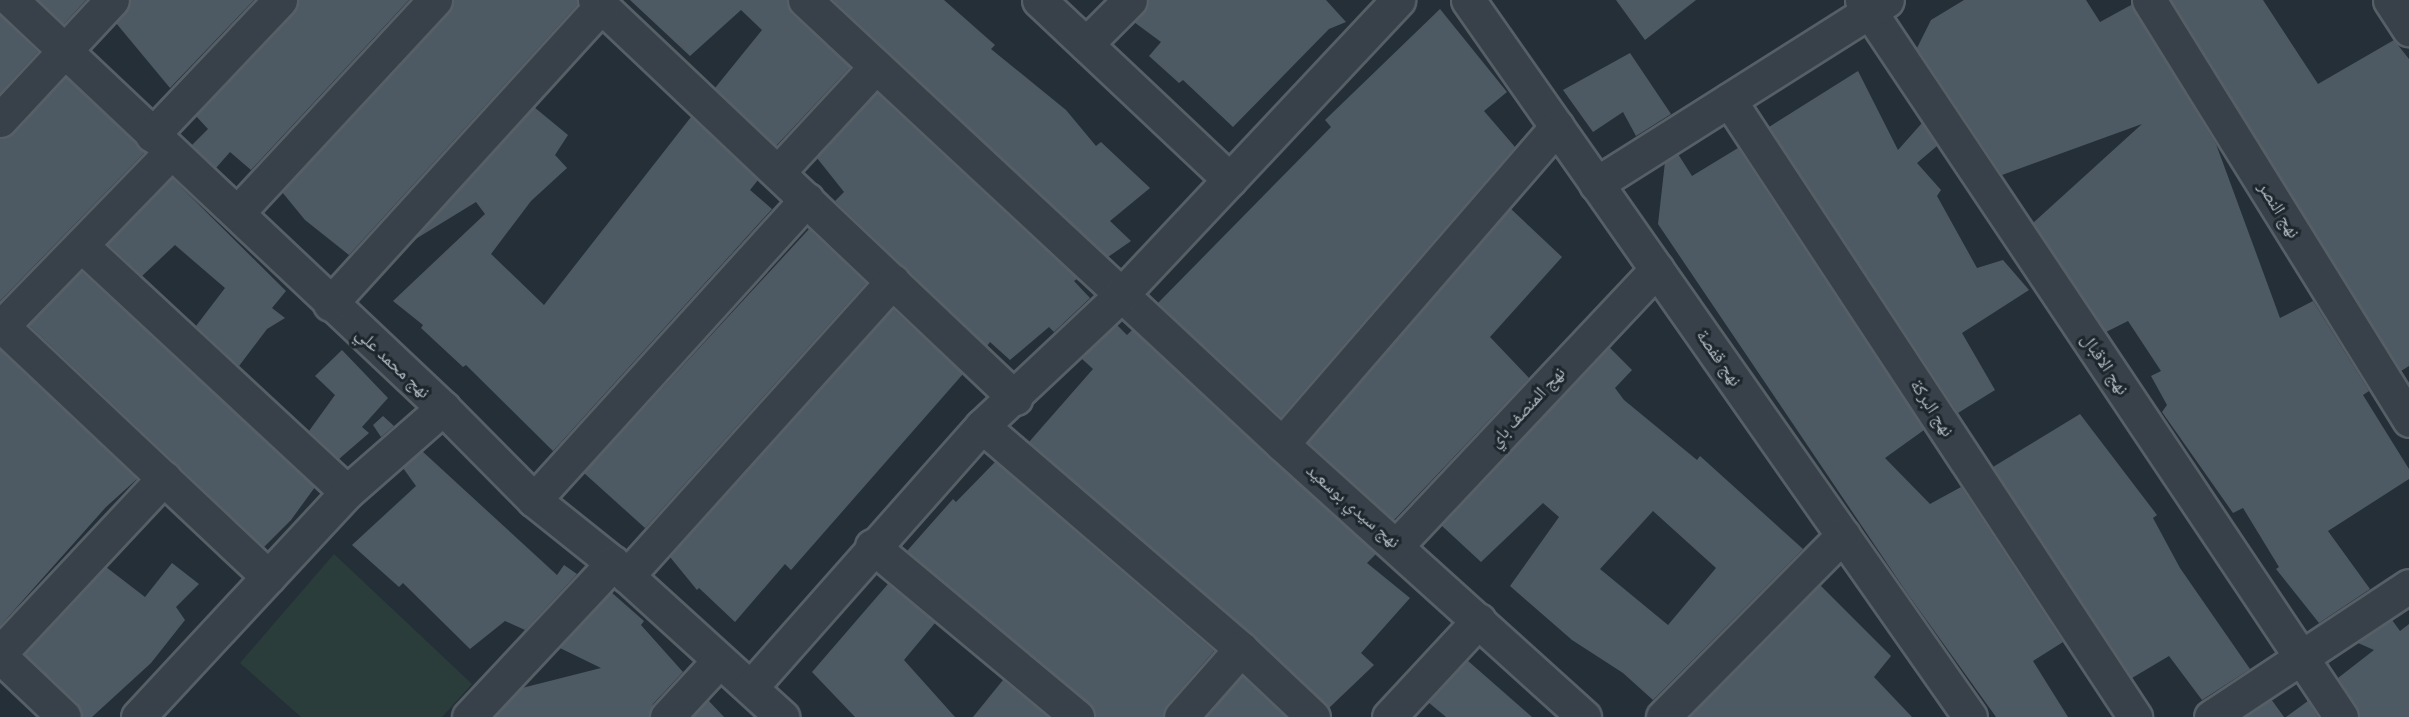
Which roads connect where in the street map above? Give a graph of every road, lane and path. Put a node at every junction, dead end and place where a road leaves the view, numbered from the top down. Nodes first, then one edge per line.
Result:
1 (11, 0) edge
2 (112, 0) edge
3 (280, 0) edge
4 (435, 0) edge
5 (805, 0) edge
6 (1039, 0) edge
7 (1130, 0) edge
8 (1398, 0) edge
9 (1468, 0) edge
10 (2149, 0) edge
11 (2390, 0) edge
12 (598, 3) edge
13 (1873, 4) edge
14 (2409, 29) edge
15 (1086, 44) junction
16 (64, 51) junction
17 (876, 66) junction
18 (1729, 100) junction
19 (0, 120) edge
20 (1557, 127) junction
21 (161, 144) junction
22 (778, 172) junction
23 (1230, 180) junction
24 (1596, 184) junction
25 (807, 199) junction
26 (237, 213) junction
27 (81, 245) junction
28 (1657, 269) junction
29 (893, 281) junction
30 (1123, 293) junction
31 (330, 304) junction
32 (1, 327) edge
33 (1015, 398) junction
34 (443, 408) junction
35 (2409, 420) edge
36 (982, 426) junction
37 (1282, 444) junction
38 (164, 478) junction
39 (347, 492) junction
40 (534, 500) junction
41 (1843, 535) junction
42 (1397, 545) junction
43 (872, 546) junction
44 (620, 570) junction
45 (268, 577) junction
46 (2409, 586) edge
47 (1479, 620) junction
48 (1241, 649) junction
49 (0, 654) edge
50 (2300, 656) junction
51 (718, 662) junction
52 (751, 687) junction
53 (64, 717) edge
54 (138, 717) edge
55 (469, 717) edge
56 (667, 717) edge
57 (782, 717) edge
58 (1077, 717) edge
59 (1181, 717) edge
60 (1313, 717) edge
61 (1389, 717) edge
62 (1584, 717) edge
63 (1663, 717) edge
64 (1970, 717) edge
65 (2135, 717) edge
66 (2211, 717) edge
67 (2342, 717) edge

1 - 16 street, نهج محمد علي
2 - 16 street
3 - 21 street
4 - 26 street
5 - 17 street, نهج سيدي بوسعيد
6 - 15 street
7 - 15 street
8 - 23 street
9 - 20 street, نهج قفصة
10 - 35 street, نهج النصر
11 - 14 street
12 - 22 street
12 - 31 street
13 - 18 street
13 - 50 street, نهج الاقبال
15 - 23 street
16 - 19 street
16 - 21 street, نهج محمد علي
17 - 22 street
17 - 30 street, نهج سيدي بوسعيد
18 - 24 street
18 - 65 street, نهج البركة
20 - 24 street, نهج قفصة
20 - 37 street
21 - 26 street, نهج محمد علي
21 - 27 street
22 - 25 street
23 - 30 street
24 - 28 street, نهج قفصة
25 - 29 street
25 - 40 street
26 - 31 street, نهج محمد علي
27 - 32 street
27 - 39 street
28 - 41 street, نهج قفصة
28 - 42 street, نهج المنصف باي
29 - 33 street
29 - 44 street
30 - 33 street
30 - 37 street, نهج سيدي بوسعيد
31 - 34 street, نهج محمد علي
32 - 38 street
33 - 36 street
34 - 39 street
34 - 40 street, نهج محمد علي
36 - 43 street
36 - 48 street
37 - 42 street, نهج سيدي بوسعيد
38 - 45 street
38 - 49 street
39 - 45 street
40 - 44 street, نهج محمد علي
41 - 63 street
41 - 64 street, نهج قفصة
42 - 47 street, نهج سيدي بوسعيد
43 - 52 street
43 - 58 street
44 - 51 street, نهج محمد علي
44 - 55 street
45 - 54 street
46 - 50 street
47 - 61 street
47 - 62 street, نهج سيدي بوسعيد
48 - 59 street
48 - 60 street
49 - 53 street
50 - 66 street
50 - 67 street, نهج الاقبال
51 - 52 street, نهج محمد علي
51 - 56 street
52 - 57 street, نهج محمد علي

